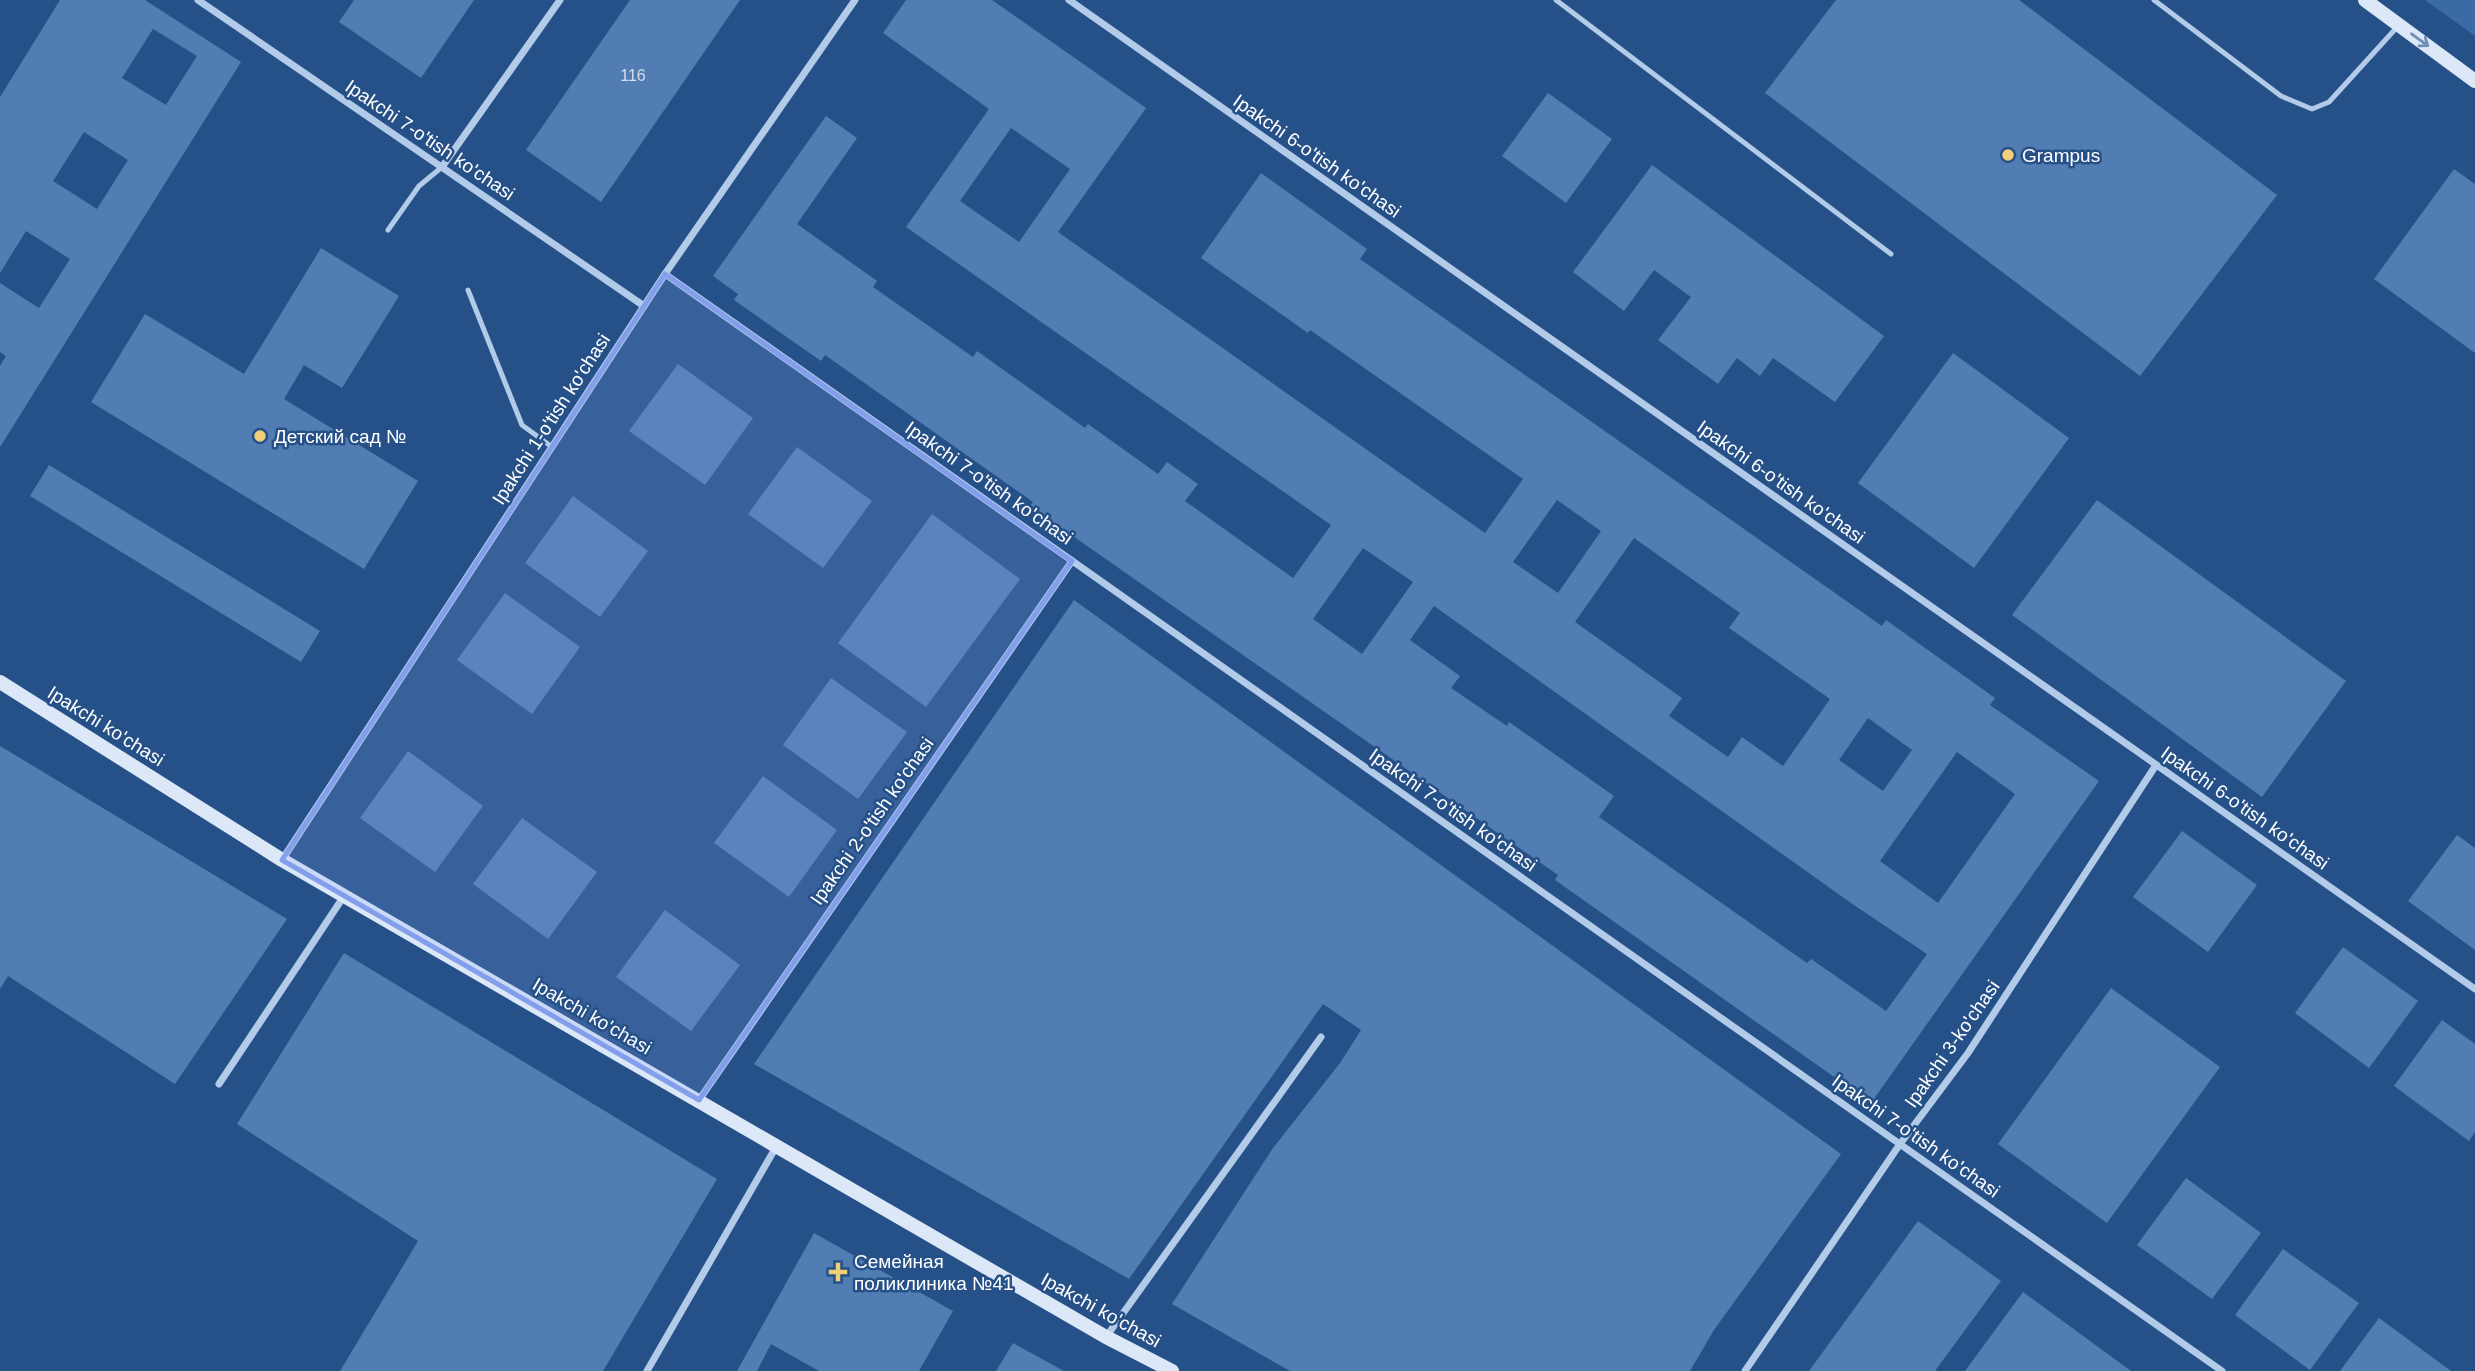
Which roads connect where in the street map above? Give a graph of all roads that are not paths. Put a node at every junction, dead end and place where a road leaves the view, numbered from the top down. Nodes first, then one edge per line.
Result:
1 (198, 0) edge
2 (560, 0) edge
3 (855, 0) edge
4 (1069, 0) edge
5 (1556, 0) edge
6 (2154, 0) edge
7 (2365, 0) edge
8 (2399, 25) junction
9 (2475, 81) edge
10 (442, 167) junction
11 (388, 230) dead end
12 (1891, 254) dead end
13 (665, 275) junction
14 (468, 290) dead end
15 (644, 306) junction
16 (552, 447) junction
17 (1072, 561) junction
18 (0, 682) edge
19 (2156, 765) junction
20 (282, 860) junction
21 (344, 896) junction
22 (2475, 989) edge
23 (1321, 1037) dead end
24 (219, 1084) dead end
25 (699, 1100) junction
26 (1900, 1144) junction
27 (776, 1147) junction
28 (1106, 1337) junction
29 (647, 1371) edge
30 (1172, 1371) edge
31 (1745, 1371) edge
32 (2222, 1371) edge

1 - 10 street, Ipakchi 7-o'tish ko'chasi
2 - 10 street
3 - 13 street, Ipakchi 1-o'tish ko'chasi
4 - 19 street, Ipakchi 6-o'tish ko'chasi
5 - 12 lane
6 - 8 lane
7 - 8 main road
8 -> 9 main road
10 - 11 lane
10 - 15 street, Ipakchi 7-o'tish ko'chasi
13 - 15 street, Ipakchi 1-o'tish ko'chasi
13 - 17 street, Ipakchi 7-o'tish ko'chasi
14 - 16 lane
15 - 16 street, Ipakchi 1-o'tish ko'chasi
16 - 20 street, Ipakchi 1-o'tish ko'chasi
17 - 25 street, Ipakchi 2-o'tish ko'chasi
17 - 26 street, Ipakchi 7-o'tish ko'chasi
18 - 20 main road, Ipakchi ko'chasi
19 - 22 street, Ipakchi 6-o'tish ko'chasi
19 - 26 street, Ipakchi 3-ko'chasi
20 - 21 main road, Ipakchi ko'chasi
21 - 24 street
21 - 25 main road, Ipakchi ko'chasi
23 - 28 street
25 - 27 main road, Ipakchi ko'chasi
26 - 31 street, Ipakchi 3-ko'chasi
26 - 32 street, Ipakchi 7-o'tish ko'chasi
27 - 28 main road, Ipakchi ko'chasi
27 - 29 street
28 - 30 main road, Ipakchi ko'chasi

